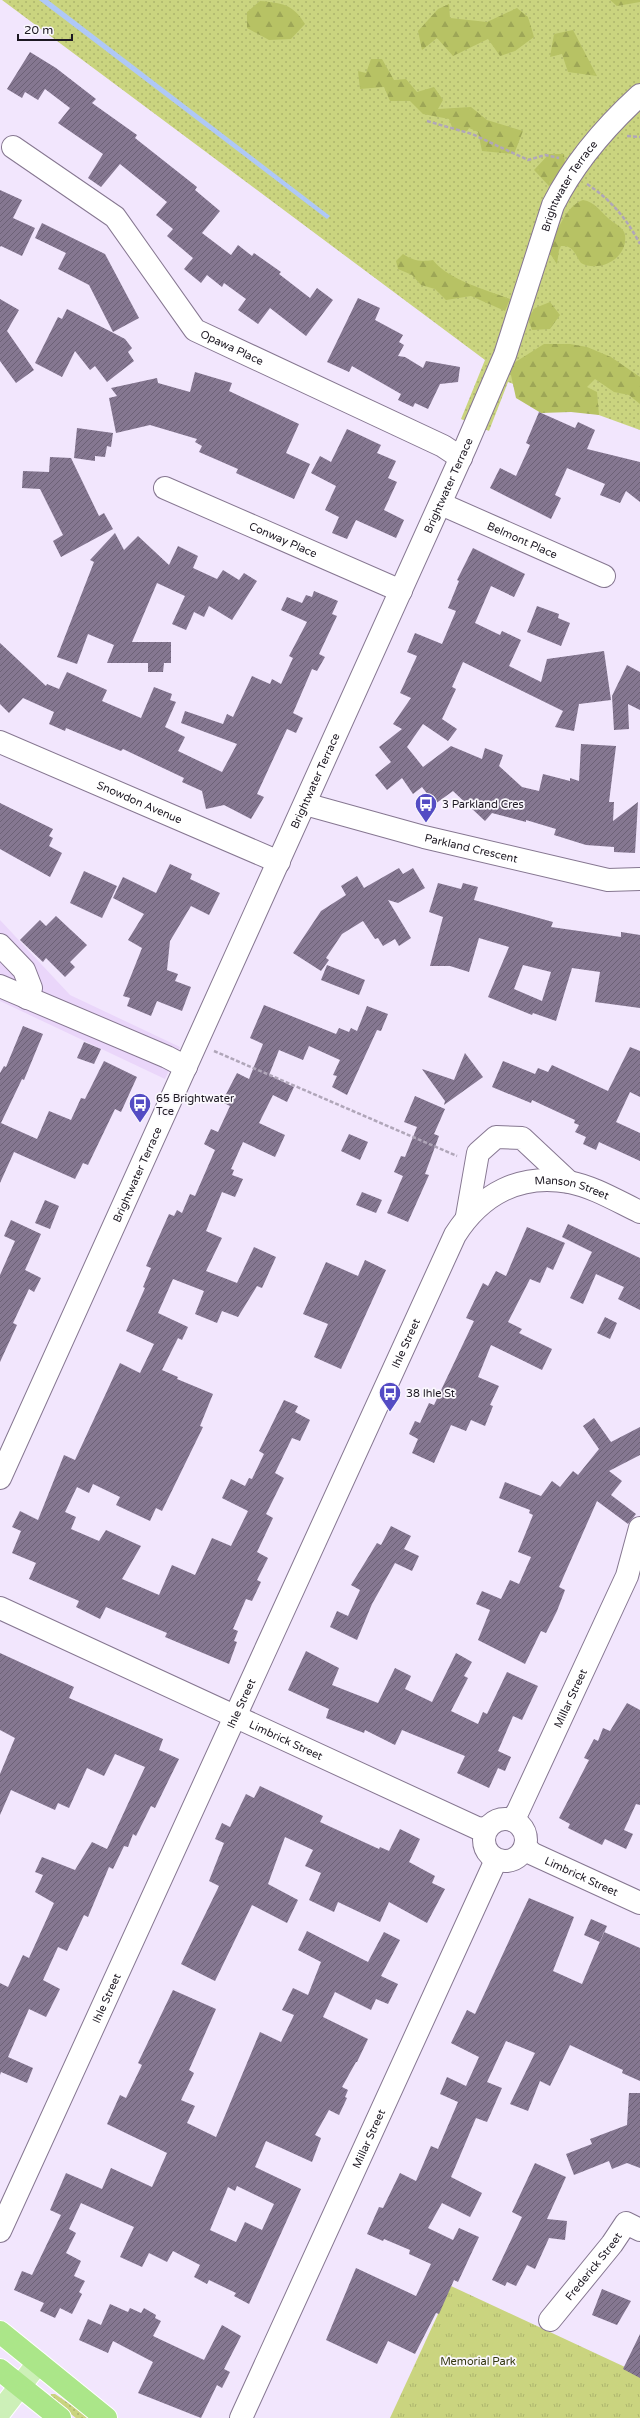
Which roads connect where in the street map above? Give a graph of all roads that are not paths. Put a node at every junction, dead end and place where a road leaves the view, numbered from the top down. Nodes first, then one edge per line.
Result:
1 (640, 95) edge
2 (13, 147) dead end
3 (461, 458) junction
4 (165, 488) dead end
5 (441, 504) junction
6 (604, 576) dead end
7 (401, 591) junction
8 (0, 742) edge
9 (305, 804) junction
10 (279, 862) junction
11 (640, 879) edge
12 (0, 945) edge
13 (0, 986) edge
14 (27, 998) junction
15 (186, 1067) junction
16 (569, 1182) junction
17 (501, 1189) joint
18 (640, 1212) edge
19 (467, 1216) junction
20 (0, 1478) edge
21 (640, 1528) edge
22 (633, 1569) edge
23 (0, 1608) edge
24 (236, 1716) junction
25 (512, 1820) junction
26 (486, 1829) junction
27 (525, 1847) junction
28 (496, 1860) junction
29 (640, 1902) edge
30 (640, 2230) edge
31 (0, 2231) edge
32 (550, 2320) dead end
33 (0, 2332) edge
34 (38, 2363) junction
35 (0, 2370) edge
36 (20, 2387) junction
37 (0, 2412) edge
38 (60, 2418) edge
39 (106, 2418) edge
40 (241, 2418) edge

1 - 3 street, Brightwater Terrace
2 - 3 street, Opawa Place
3 - 5 street, Brightwater Terrace
4 - 7 street, Conway Place
5 - 6 street, Belmont Place
5 - 7 street, Brightwater Terrace
7 - 9 street, Brightwater Terrace
8 - 10 street, Snowdon Avenue
9 - 10 street, Brightwater Terrace
9 - 11 street, Parkland Crescent
10 - 15 street, Brightwater Terrace
12 - 14 street
13 - 14 street
14 - 15 street
15 - 20 street, Brightwater Terrace
16 - 17 street, Manson Street
16 - 18 street, Manson Street
16 - 19 street
17 - 19 street, Ihle Street
19 - 24 street, Ihle Street
21 - 22 street, Millar Street
22 - 25 street, Millar Street
23 - 24 street, Limbrick Street
24 - 26 street, Limbrick Street
24 - 31 street, Ihle Street
25 - 26 street
25 - 27 street
26 - 28 street
27 - 28 street
27 - 29 street, Limbrick Street
28 - 40 street, Millar Street
30 - 32 street, Frederick Street
33 - 34 highway
34 - 36 main road
34 - 39 highway
35 - 36 highway
36 - 37 main road
36 - 38 highway

